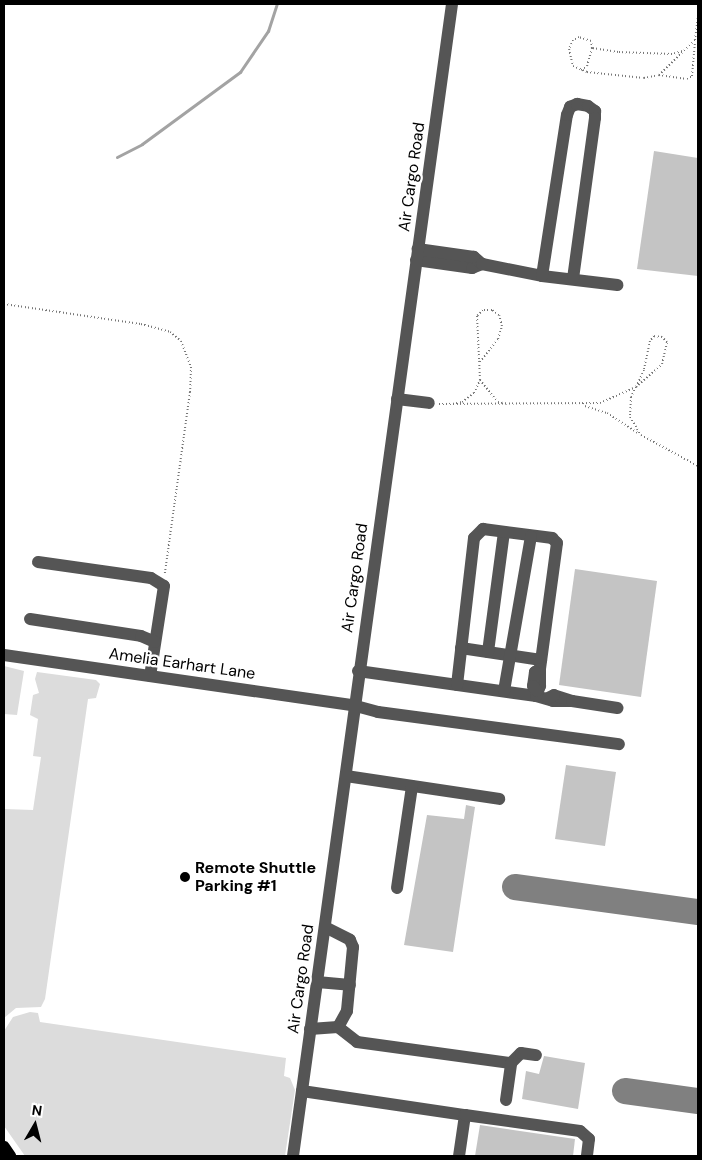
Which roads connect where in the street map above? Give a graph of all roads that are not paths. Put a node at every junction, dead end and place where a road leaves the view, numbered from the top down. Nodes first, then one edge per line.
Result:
1 (452, 4) edge
2 (417, 254) junction
3 (542, 276) junction
4 (573, 279) junction
5 (617, 285) dead end
6 (397, 399) junction
7 (429, 403) road end
8 (504, 532) junction
9 (531, 536) junction
10 (38, 562) dead end
11 (30, 619) dead end
12 (155, 642) junction
13 (461, 648) junction
14 (488, 652) junction
15 (4, 655) edge
16 (512, 656) junction
17 (540, 664) junction
18 (358, 671) junction
19 (150, 676) junction
20 (457, 684) junction
21 (504, 692) junction
22 (540, 695) junction
23 (356, 706) junction
24 (617, 708) dead end
25 (619, 744) dead end
26 (346, 776) junction
27 (412, 786) junction
28 (499, 799) dead end
29 (398, 888) dead end
30 (325, 927) junction
31 (317, 982) junction
32 (350, 985) junction
33 (338, 1027) junction
34 (310, 1029) junction
35 (536, 1055) dead end
36 (512, 1063) junction
37 (302, 1090) junction
38 (506, 1100) dead end
39 (465, 1115) junction
40 (4, 1147) edge
41 (10, 1156) edge
42 (292, 1156) edge
43 (459, 1156) edge
44 (587, 1156) edge

1 - 2 street, Air Cargo Road
2 - 3 street
2 - 6 street, Air Cargo Road
3 - 4 street
3 - 4 street
4 - 5 street
6 - 7 street
6 - 18 street, Air Cargo Road
8 - 9 street
8 - 13 street
8 - 14 street
9 - 16 street
9 - 17 street
10 - 12 street
11 - 12 street
12 - 19 street
13 - 14 street
13 - 20 street
14 - 16 street
15 - 19 street, Amelia Earhart Lane
16 - 17 street
16 - 21 street
17 - 22 street
18 - 20 street
18 - 23 street, Air Cargo Road
19 - 23 street, Amelia Earhart Lane
20 - 21 street
21 - 22 street
22 - 24 street
23 - 25 street, Amelia Earhart Lane
23 - 26 street, Air Cargo Road
26 - 27 street
26 - 30 street, Air Cargo Road
27 - 28 street
27 - 29 street
30 - 31 street, Air Cargo Road
30 - 32 street
31 - 32 street
31 - 34 street, Air Cargo Road
32 - 33 street
33 - 34 street
33 - 36 street
34 - 37 street, Air Cargo Road
35 - 36 street
36 - 38 street
37 - 39 street
37 - 42 street, Air Cargo Road
39 - 43 street
39 - 44 street
40 - 41 main road

